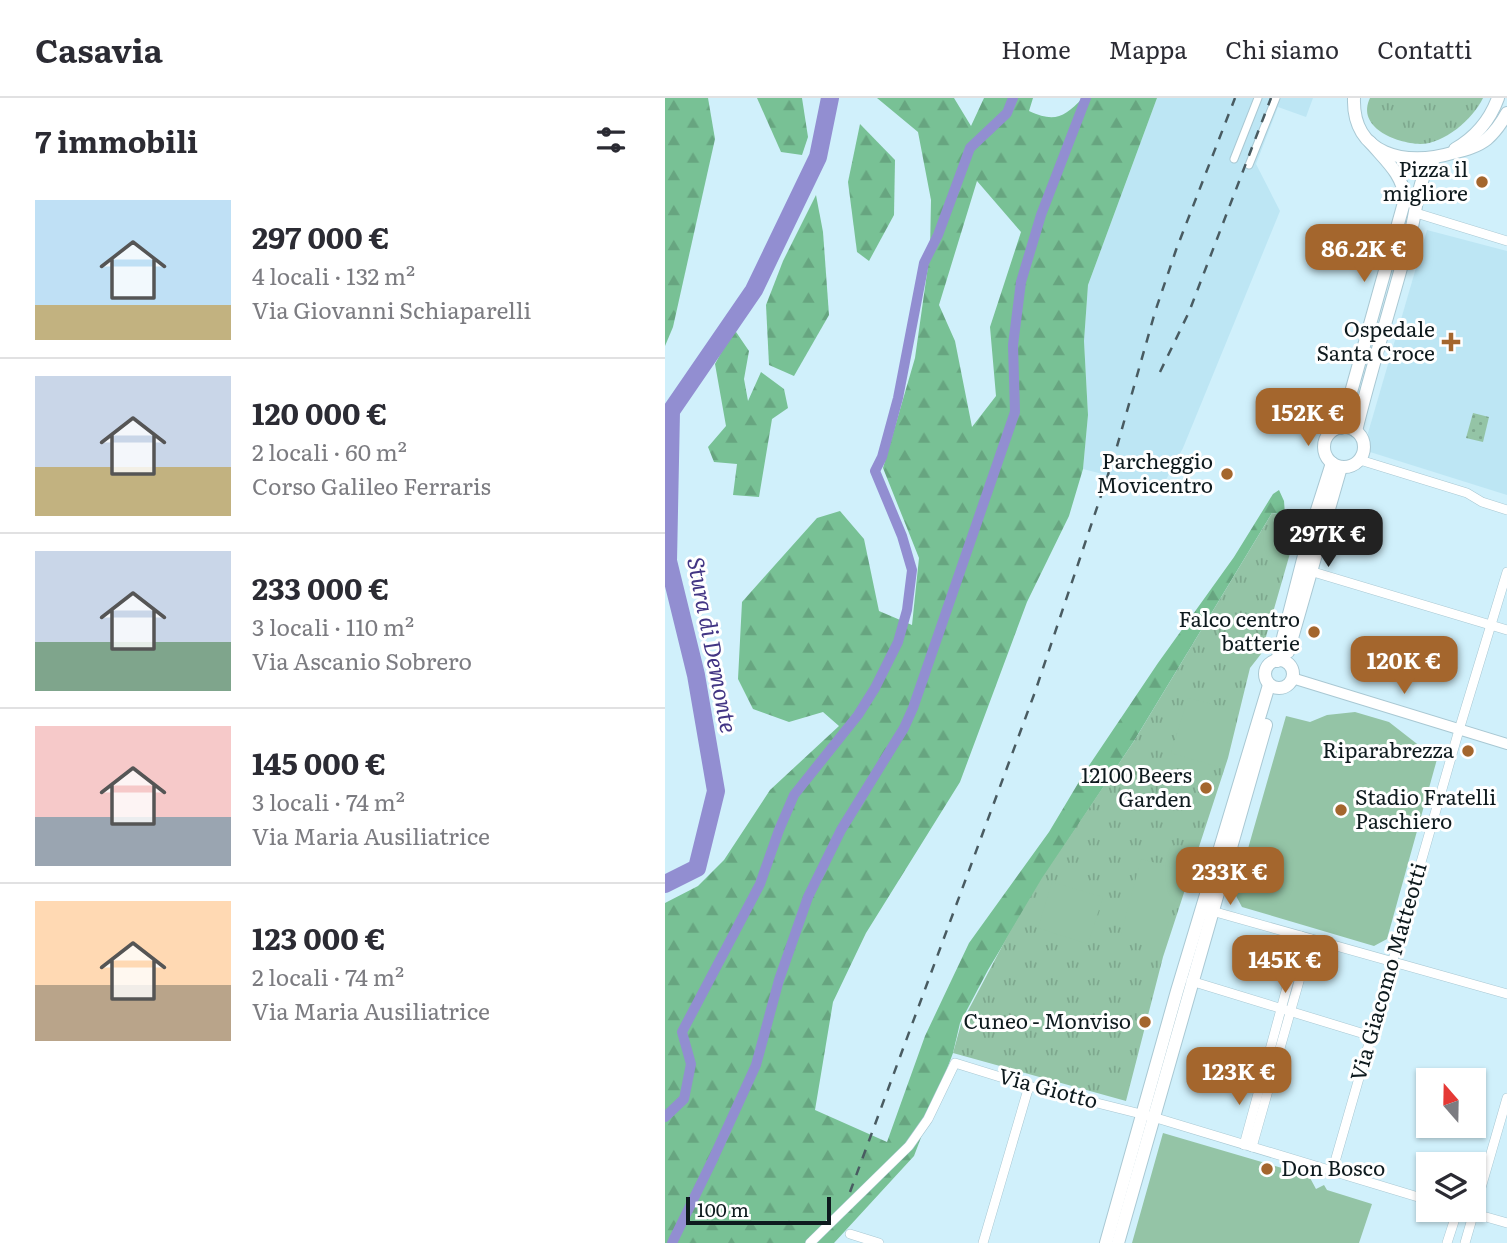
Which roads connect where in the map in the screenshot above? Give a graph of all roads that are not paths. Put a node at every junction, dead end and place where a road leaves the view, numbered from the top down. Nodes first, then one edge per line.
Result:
1 (1258, 98) edge
2 (1276, 98) edge
3 (1354, 98) edge
4 (1498, 98) edge
5 (1507, 113) edge
6 (1370, 142) junction
7 (1438, 157) junction
8 (1234, 159) dead end
9 (1249, 165) dead end
10 (1416, 213) junction
11 (1507, 241) edge
12 (1341, 428) junction
13 (1356, 431) junction
14 (1360, 460) junction
15 (1336, 465) junction
16 (1507, 510) edge
17 (1310, 571) junction
18 (1507, 572) edge
19 (1491, 625) junction
20 (1507, 630) edge
21 (1281, 662) junction
22 (1292, 678) junction
23 (1273, 686) junction
24 (1459, 730) junction
25 (1507, 744) edge
26 (1212, 911) junction
27 (1306, 937) junction
28 (1392, 960) junction
29 (1191, 981) junction
30 (1507, 995) edge
31 (1285, 1011) junction
32 (1371, 1036) junction
33 (1029, 1086) junction
34 (1507, 1098) edge
35 (1147, 1116) junction
36 (1248, 1146) junction
37 (1332, 1171) junction
38 (1486, 1172) edge
39 (1416, 1196) edge
40 (1486, 1217) edge
41 (1454, 1222) edge
42 (1472, 1222) edge
43 (1507, 1223) edge
44 (850, 1234) dead end
45 (810, 1243) edge
46 (879, 1243) edge
47 (983, 1243) edge
48 (1106, 1243) edge
49 (1118, 1243) edge
50 (1447, 1243) edge
51 (1465, 1243) edge

1 - 8 street
2 - 9 street
3 - 6 main road
4 - 7 main road
5 - 7 main road
6 - 7 main road
6 - 12 main road
7 - 10 main road
10 - 11 street
10 - 13 main road
12 - 13 main road
12 - 15 main road
13 - 14 main road
14 - 15 main road
14 - 16 street
15 - 17 main road
15 - 21 main road
17 - 19 street
17 - 21 main road
18 - 19 street, Via Giacomo Matteotti
19 - 20 street
19 - 24 street, Via Giacomo Matteotti
21 - 22 main road
21 - 23 main road
22 - 23 main road
22 - 24 street
23 - 26 main road
23 - 35 main road
24 - 25 street
24 - 28 street, Via Giacomo Matteotti
26 - 27 street
26 - 29 main road
27 - 28 street
27 - 31 street
28 - 30 street
28 - 32 street, Via Giacomo Matteotti
29 - 31 street
29 - 35 main road
31 - 32 street
31 - 36 street
32 - 37 street, Via Giacomo Matteotti
33 - 35 street, Via Giotto
33 - 45 street, Via Giotto
33 - 47 street
34 - 38 street
35 - 36 street, Via Giotto
35 - 48 main road
35 - 49 main road
36 - 37 street, Via Giotto
37 - 39 street, Via Giotto
40 - 43 street
41 - 50 street
42 - 51 street
44 - 46 street

